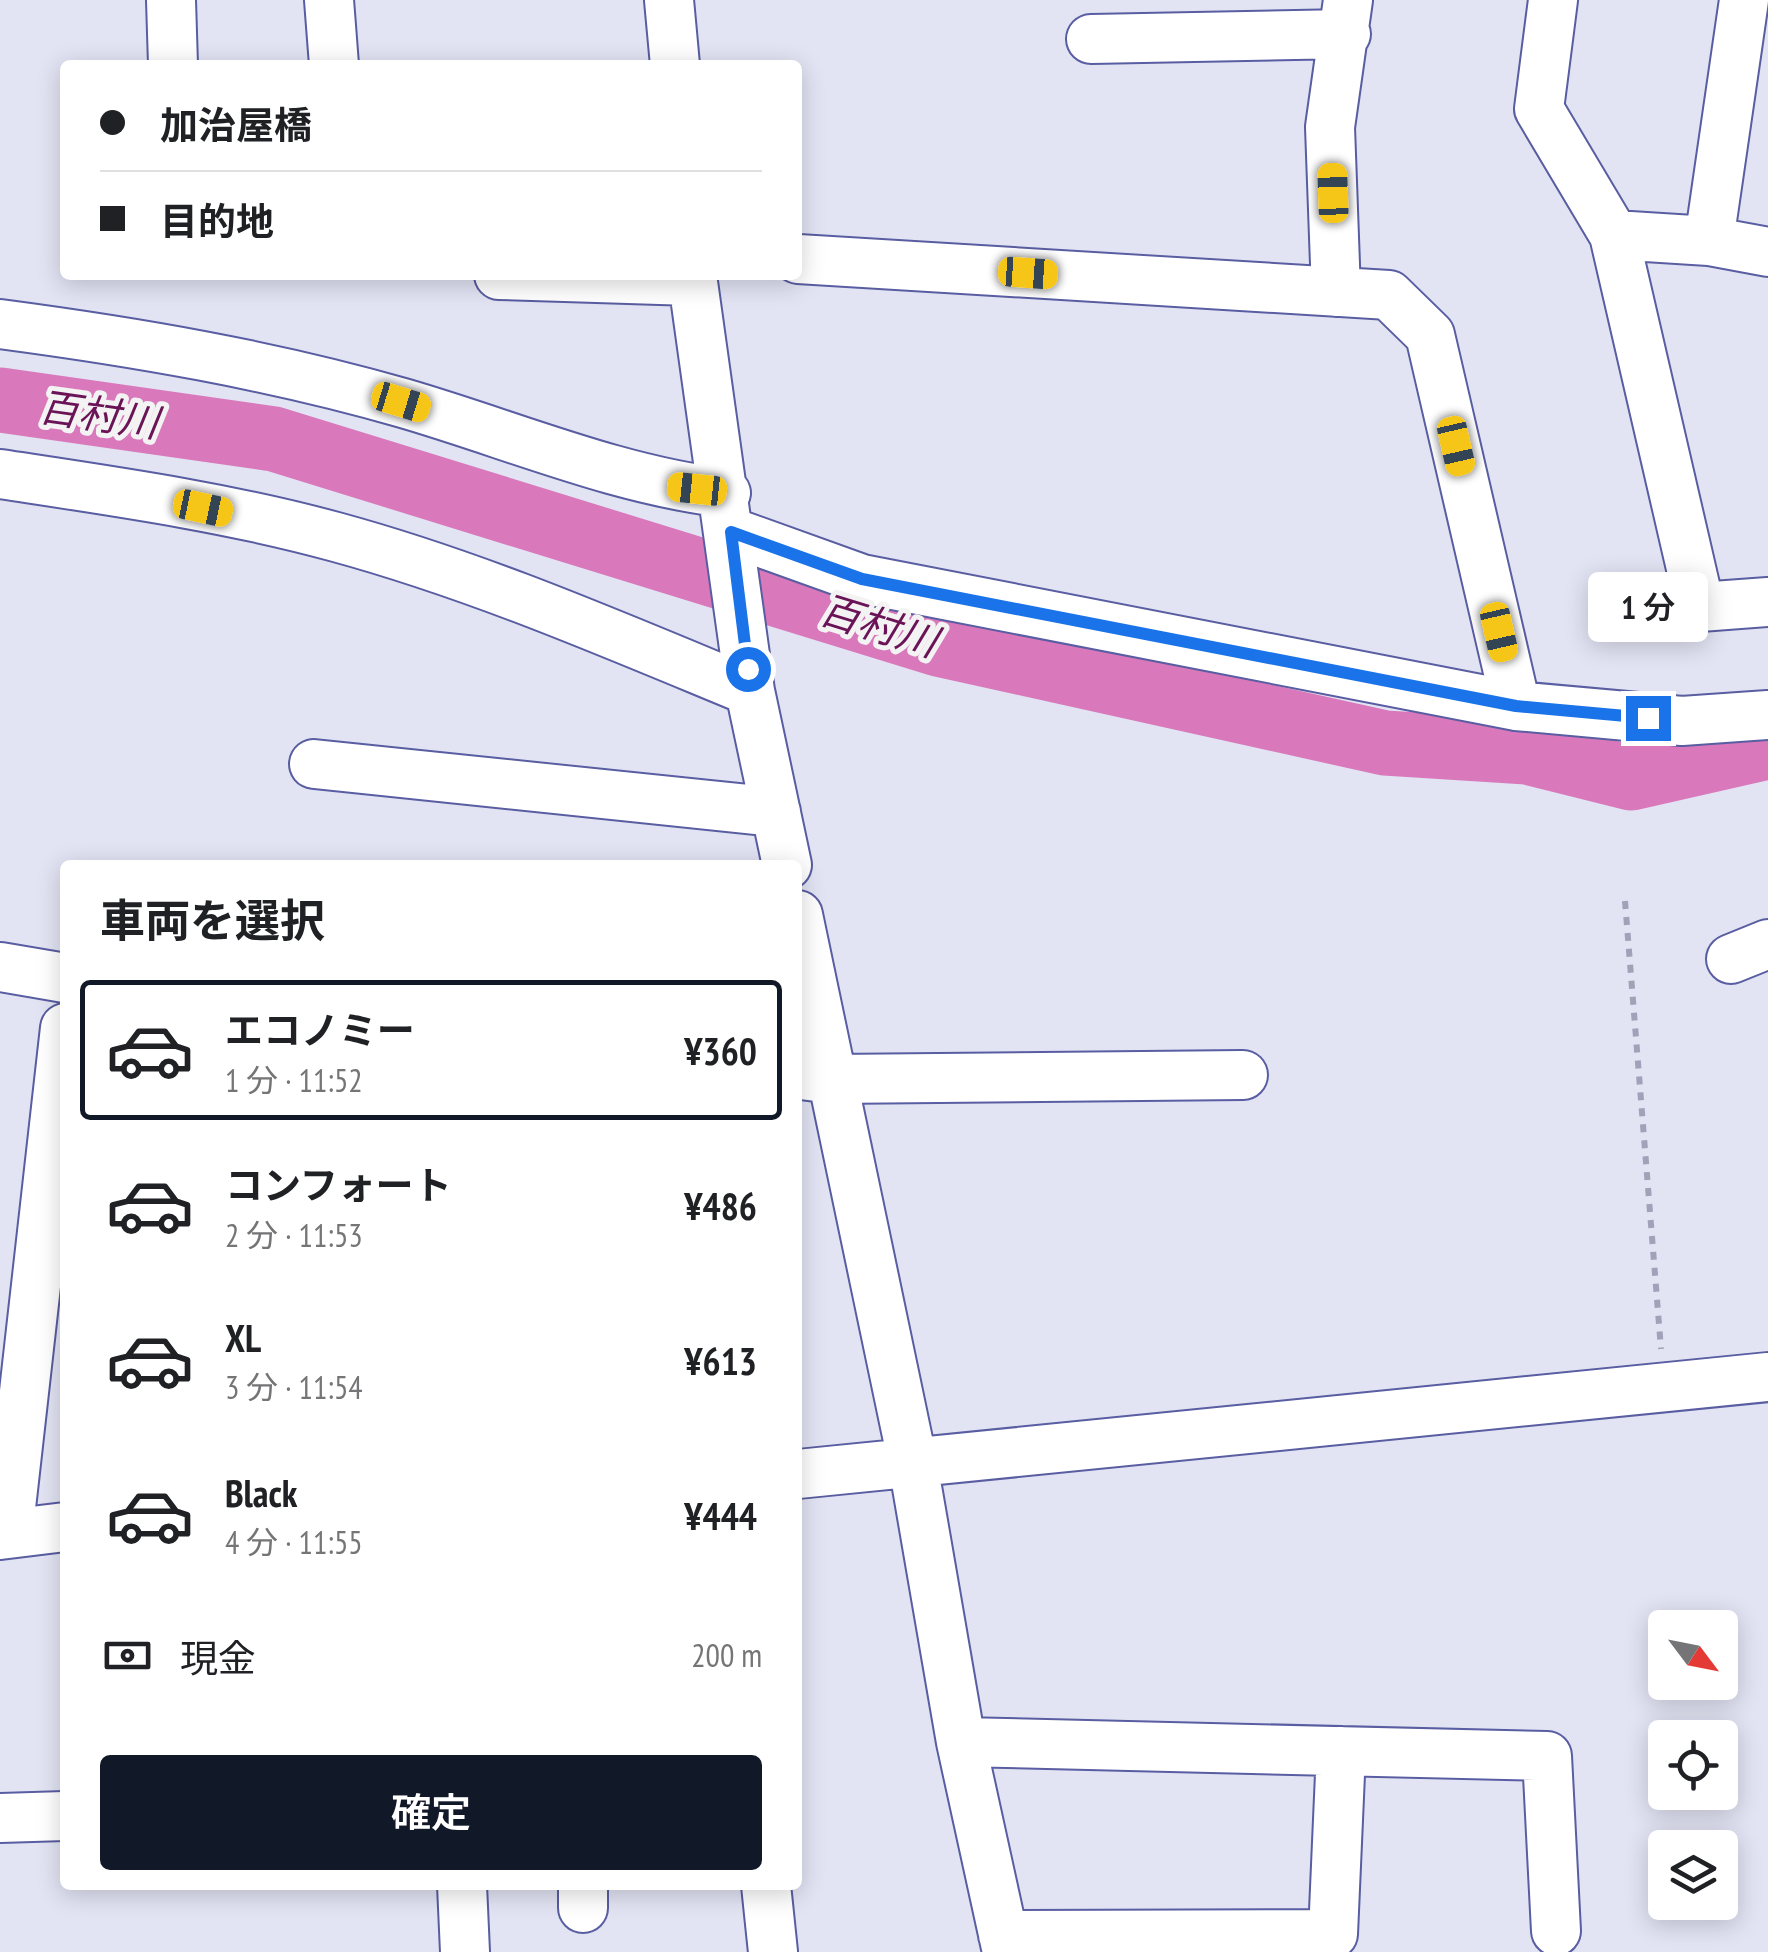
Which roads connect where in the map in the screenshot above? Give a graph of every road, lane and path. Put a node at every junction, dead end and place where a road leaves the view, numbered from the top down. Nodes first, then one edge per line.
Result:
1 (172, 0) edge
2 (329, 0) edge
3 (670, 0) edge
4 (1553, 0) edge
5 (1744, 0) edge
6 (1347, 17) edge
7 (1091, 39) dead end
8 (173, 60) edge
9 (334, 60) edge
10 (675, 60) edge
11 (1614, 235) junction
12 (1709, 241) junction
13 (1768, 252) edge
14 (802, 259) edge
15 (692, 280) edge
16 (1336, 292) junction
17 (0, 324) edge
18 (0, 474) edge
19 (730, 527) junction
20 (1768, 602) edge
21 (748, 669) junction
22 (1516, 706) junction
23 (1768, 715) edge
24 (314, 764) dead end
25 (776, 812) junction
26 (786, 860) edge
27 (1625, 902) dead end
28 (802, 953) edge
29 (0, 967) edge
30 (60, 977) edge
31 (60, 1069) edge
32 (1243, 1075) dead end
33 (815, 1077) edge
34 (1768, 1377) edge
35 (1664, 1389) junction
36 (912, 1464) junction
37 (802, 1474) edge
38 (60, 1528) edge
39 (4, 1534) edge
40 (962, 1742) junction
41 (1341, 1751) junction
42 (60, 1816) edge
43 (0, 1818) edge
44 (462, 1890) edge
45 (766, 1890) edge
46 (1556, 1931) dead end
47 (1005, 1944) edge
48 (465, 1952) edge
49 (772, 1952) edge

1 - 8 street
2 - 9 street
3 - 10 street
4 - 11 street
5 - 12 street
6 - 7 street
6 - 16 street
11 - 12 street
11 - 20 street
12 - 13 street
14 - 16 street
15 - 19 street
16 - 22 street
17 - 19 street
18 - 21 street
19 - 21 street
19 - 22 street
21 - 25 street
22 - 23 street
24 - 25 street
25 - 26 street
27 - 35 path
28 - 33 street
29 - 30 street
31 - 39 street
32 - 33 street
33 - 36 street
34 - 35 street
35 - 36 street
36 - 37 street
36 - 40 street
38 - 39 street
40 - 41 street
40 - 47 street
41 - 46 street
41 - 47 street
42 - 43 street
44 - 48 street
45 - 49 street

